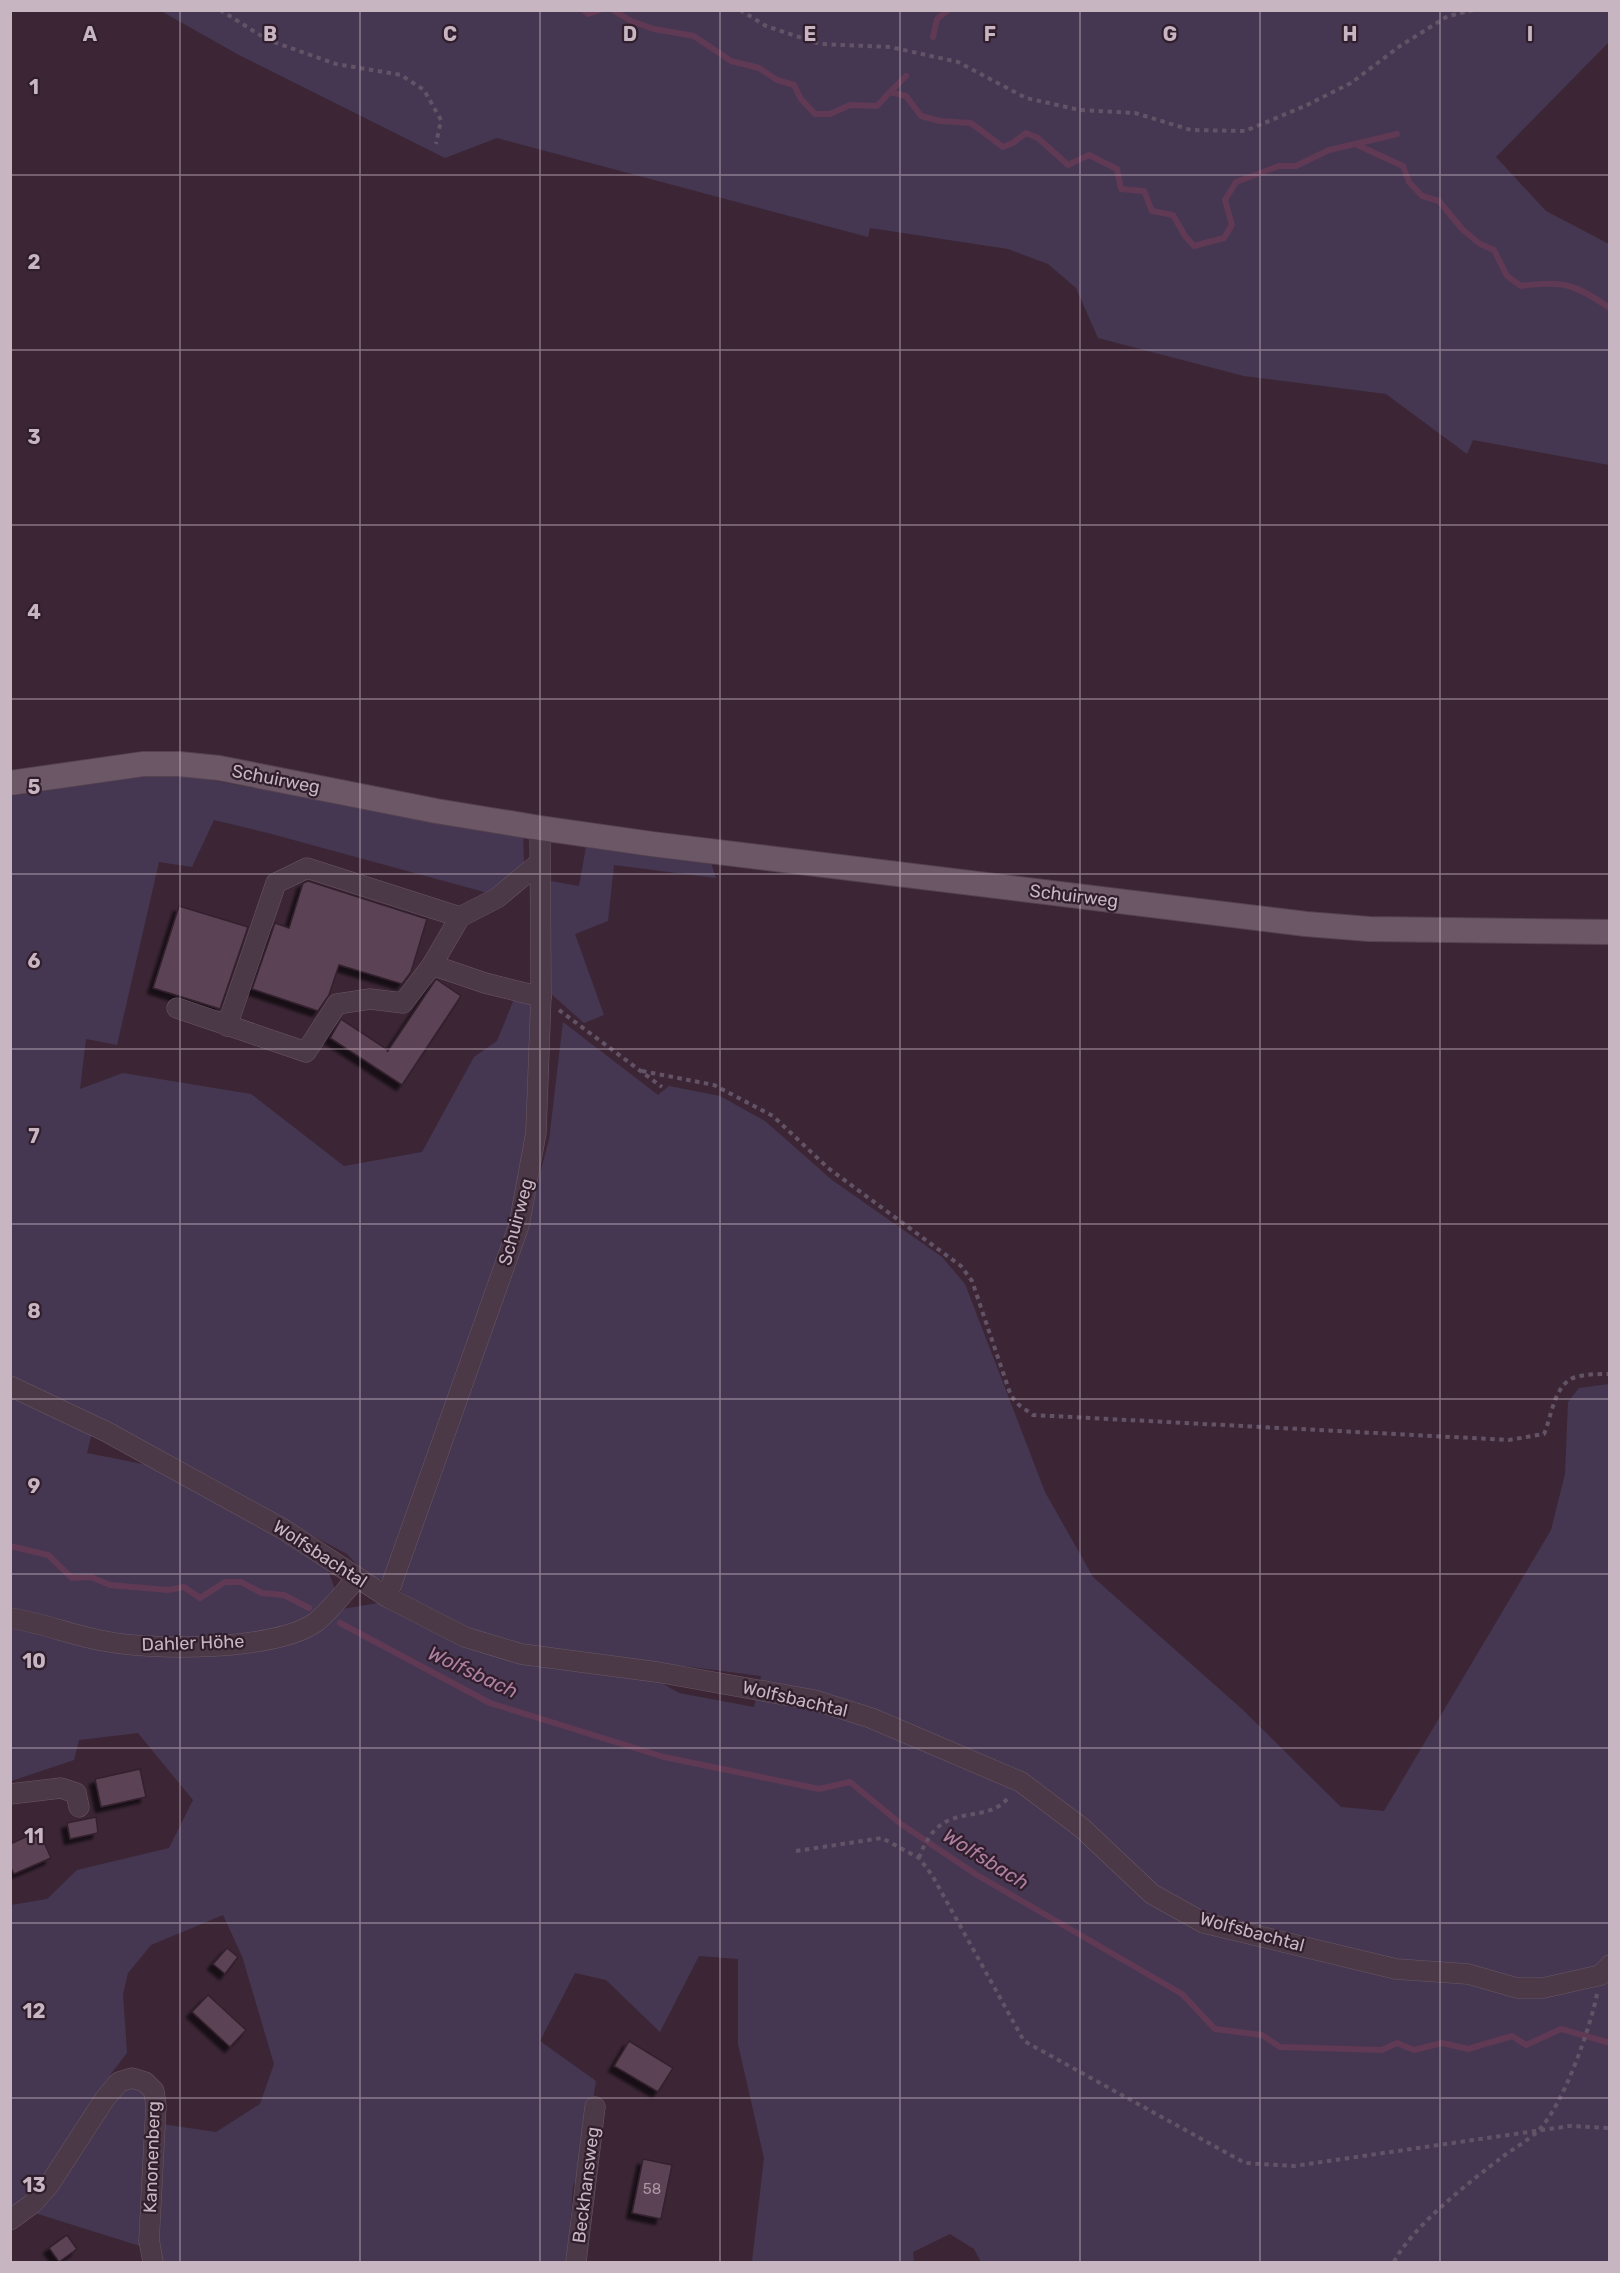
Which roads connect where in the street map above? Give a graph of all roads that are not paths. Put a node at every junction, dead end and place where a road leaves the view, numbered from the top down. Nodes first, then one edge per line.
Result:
1 (10, 783) edge
2 (540, 828) junction
3 (539, 864) junction
4 (460, 917) junction
5 (1610, 932) edge
6 (432, 965) junction
7 (542, 997) junction
8 (177, 1008) dead end
9 (227, 1026) junction
10 (10, 1386) edge
11 (357, 1578) junction
12 (387, 1597) junction
13 (10, 1618) edge
14 (10, 1794) edge
15 (79, 1807) dead end
16 (1610, 1965) edge
17 (595, 2107) dead end
18 (10, 2220) edge
19 (153, 2262) edge
20 (576, 2262) edge

1 - 2 main road, Schuirweg
2 - 3 street, Schuirweg
2 - 5 main road, Schuirweg
3 - 4 street
3 - 7 street, Schuirweg
4 - 6 street
4 - 9 street
6 - 7 street
6 - 9 street
7 - 12 street, Schuirweg
8 - 9 street
10 - 11 street, Wolfsbachtal
11 - 12 street, Wolfsbachtal
11 - 13 street, Dahler Höhe
12 - 16 street, Wolfsbachtal
14 - 15 street
17 - 20 street, Beckhansweg
18 - 19 street, Kanonenberg

